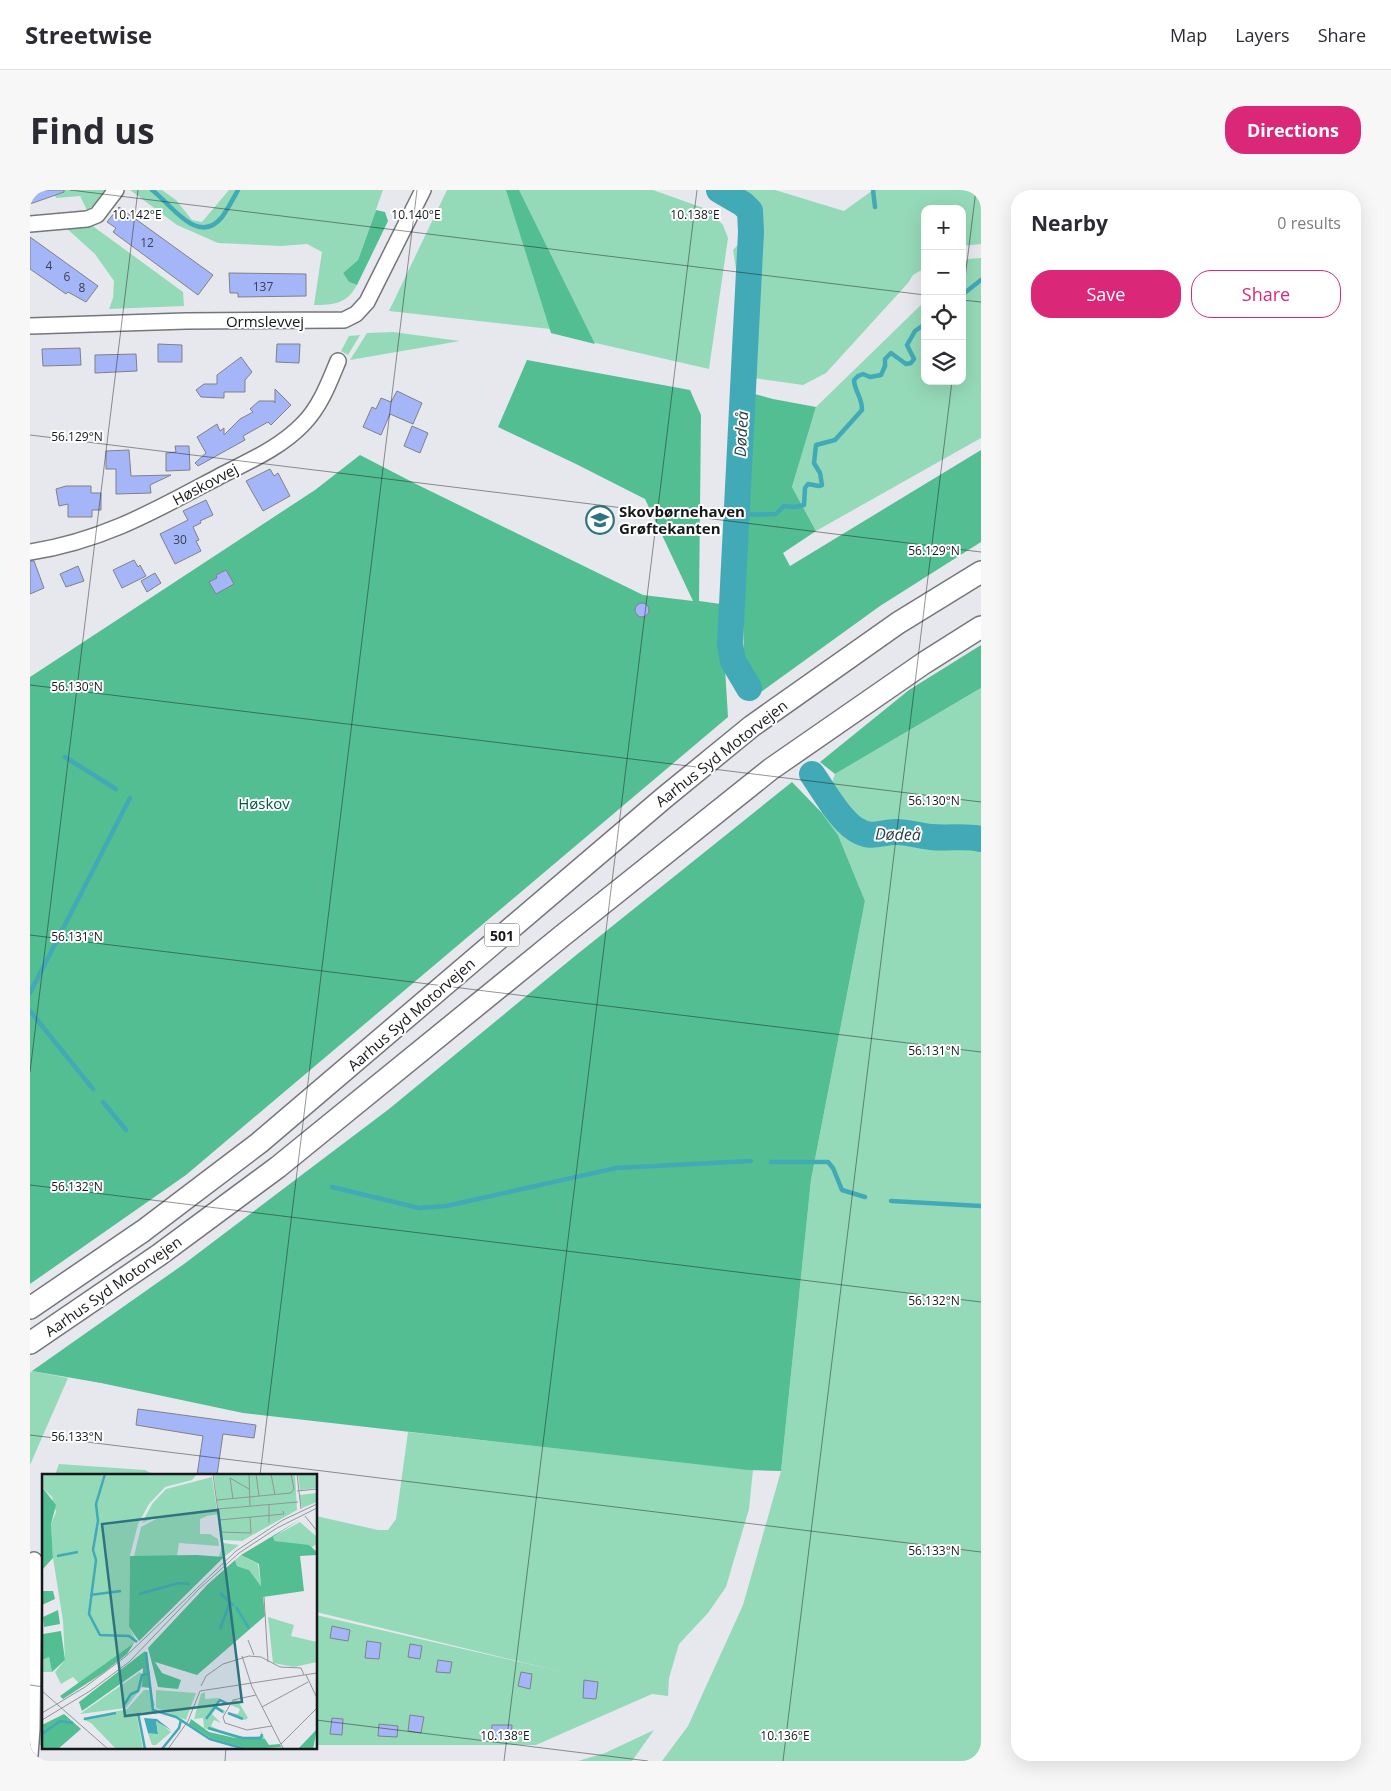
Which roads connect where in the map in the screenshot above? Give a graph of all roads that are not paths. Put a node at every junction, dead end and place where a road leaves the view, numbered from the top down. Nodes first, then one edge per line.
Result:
1 (116, 190) edge
2 (423, 190) edge
3 (30, 224) edge
4 (30, 326) edge
5 (338, 361) dead end
6 (30, 552) edge
7 (981, 572) edge
8 (981, 626) edge
9 (30, 1308) edge
10 (30, 1343) edge
11 (34, 1560) dead end
12 (32, 1575) edge
13 (31, 1673) edge
14 (30, 1755) edge

1 - 3 street
2 - 4 street, Ormslevvej
5 - 6 street, Høskovvej
7 - 9 highway, Aarhus Syd Motorvejen / 501
8 - 10 highway, Aarhus Syd Motorvejen / 501
11 - 12 street
12 - 13 street
13 - 14 street

